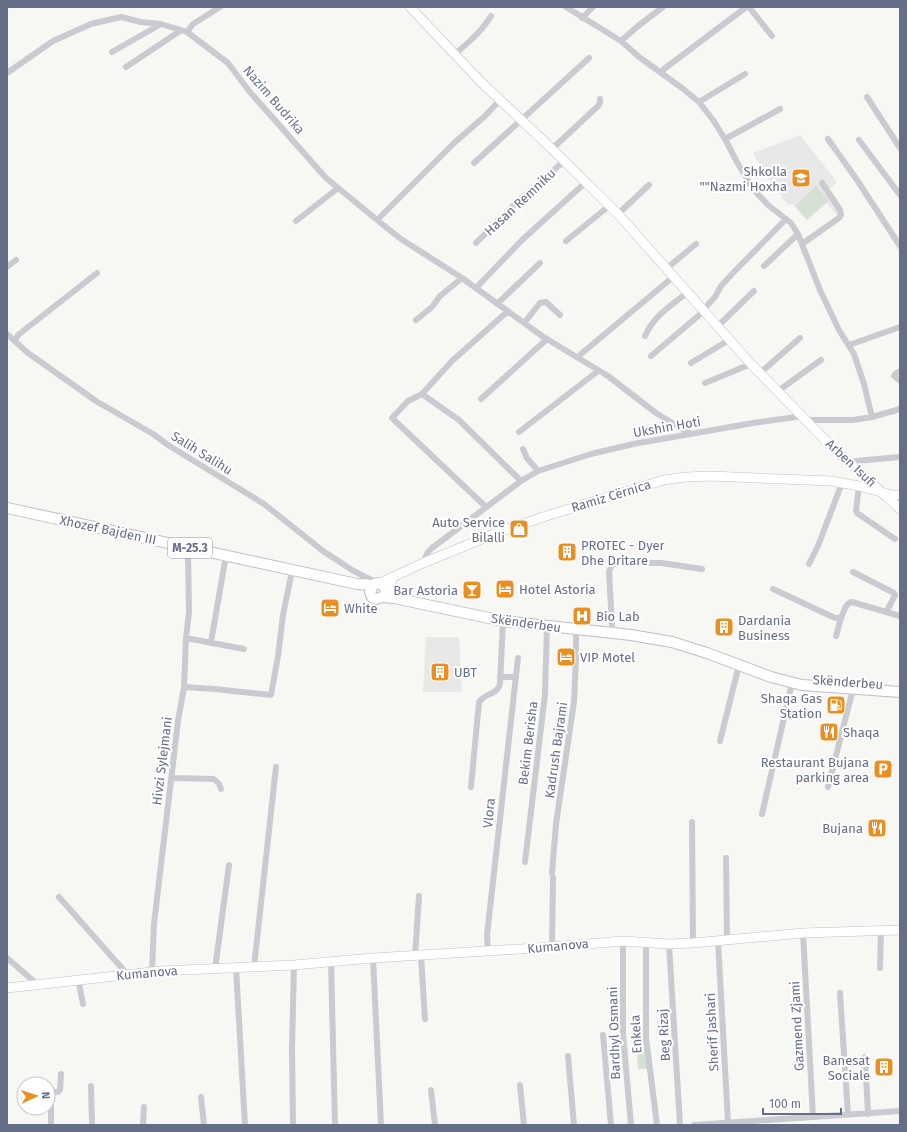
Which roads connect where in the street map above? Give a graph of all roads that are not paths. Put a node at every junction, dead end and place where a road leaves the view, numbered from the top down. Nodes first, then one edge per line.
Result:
1 (220, 7) edge
2 (410, 7) edge
3 (566, 7) edge
4 (593, 7) edge
5 (663, 7) edge
6 (491, 16) dead end
7 (582, 18) junction
8 (161, 24) junction
9 (180, 31) junction
10 (187, 32) junction
11 (772, 36) dead end
12 (621, 41) junction
13 (112, 52) dead end
14 (455, 54) junction
15 (589, 58) dead end
16 (126, 67) dead end
17 (662, 72) junction
18 (7, 73) edge
19 (745, 74) dead end
20 (867, 97) dead end
21 (600, 99) dead end
22 (500, 100) junction
23 (699, 102) junction
24 (780, 109) dead end
25 (522, 120) junction
26 (725, 139) junction
27 (828, 139) dead end
28 (859, 140) dead end
29 (900, 148) edge
30 (552, 149) junction
31 (564, 161) junction
32 (474, 163) dead end
33 (586, 182) junction
34 (822, 183) dead end
35 (648, 185) dead end
36 (338, 188) junction
37 (900, 195) edge
38 (609, 206) junction
39 (618, 214) junction
40 (786, 219) junction
41 (377, 220) junction
42 (296, 221) dead end
43 (798, 234) junction
44 (566, 241) dead end
45 (476, 243) dead end
46 (696, 244) dead end
47 (802, 244) junction
48 (900, 246) edge
49 (16, 260) dead end
50 (540, 263) dead end
51 (764, 266) dead end
52 (7, 267) edge
53 (666, 269) junction
54 (97, 273) dead end
55 (673, 277) junction
56 (462, 278) junction
57 (476, 288) junction
58 (754, 291) dead end
59 (687, 293) junction
60 (497, 304) junction
61 (508, 311) junction
62 (704, 311) junction
63 (560, 315) dead end
64 (416, 320) dead end
65 (524, 322) junction
66 (718, 326) junction
67 (900, 327) edge
68 (7, 334) edge
69 (645, 336) dead end
70 (800, 338) dead end
71 (547, 339) junction
72 (730, 340) junction
73 (15, 341) junction
74 (849, 345) junction
75 (581, 354) dead end
76 (651, 356) dead end
77 (821, 360) dead end
78 (691, 363) dead end
79 (751, 364) junction
80 (598, 371) junction
81 (900, 372) edge
82 (760, 373) junction
83 (900, 381) edge
84 (705, 383) dead end
85 (778, 391) junction
86 (422, 394) junction
87 (481, 399) dead end
88 (900, 409) edge
89 (872, 417) junction
90 (805, 419) junction
91 (519, 432) dead end
92 (690, 433) junction
93 (523, 449) dead end
94 (900, 457) edge
95 (851, 464) junction
96 (538, 471) junction
97 (521, 481) junction
98 (842, 483) junction
99 (859, 486) junction
100 (881, 492) junction
101 (900, 494) edge
102 (486, 507) junction
103 (7, 508) edge
104 (900, 509) edge
105 (7, 514) edge
106 (894, 539) dead end
107 (188, 553) junction
108 (225, 561) junction
109 (423, 563) junction
110 (809, 564) dead end
111 (702, 569) dead end
112 (853, 572) dead end
113 (291, 576) junction
114 (383, 588) junction
115 (773, 589) dead end
116 (887, 611) junction
117 (900, 616) edge
118 (841, 618) junction
119 (503, 621) junction
120 (547, 626) junction
121 (612, 627) junction
122 (576, 629) junction
123 (836, 636) dead end
124 (186, 638) junction
125 (211, 642) junction
126 (244, 649) dead end
127 (518, 658) dead end
128 (739, 665) junction
129 (500, 677) junction
130 (516, 677) junction
131 (792, 682) junction
132 (900, 686) edge
133 (184, 687) junction
134 (853, 689) junction
135 (900, 692) edge
136 (720, 741) dead end
137 (276, 767) dead end
138 (172, 778) junction
139 (471, 787) dead end
140 (828, 787) dead end
141 (221, 789) dead end
142 (762, 814) dead end
143 (692, 822) dead end
144 (726, 858) dead end
145 (525, 862) dead end
146 (229, 865) dead end
147 (419, 896) dead end
148 (59, 897) dead end
149 (881, 930) junction
150 (900, 930) edge
151 (803, 933) junction
152 (727, 940) junction
153 (623, 941) junction
154 (718, 941) junction
155 (646, 942) junction
156 (692, 943) junction
157 (669, 944) junction
158 (552, 947) junction
159 (488, 951) junction
160 (418, 956) junction
161 (7, 958) edge
162 (373, 958) junction
163 (332, 961) junction
164 (294, 965) junction
165 (254, 967) junction
166 (236, 968) junction
167 (880, 968) dead end
168 (215, 969) junction
169 (152, 972) junction
170 (128, 975) junction
171 (78, 980) junction
172 (37, 984) junction
173 (7, 988) edge
174 (840, 993) dead end
175 (83, 1004) dead end
176 (425, 1019) dead end
177 (603, 1035) dead end
178 (568, 1056) dead end
179 (865, 1057) dead end
180 (61, 1074) dead end
181 (520, 1085) dead end
182 (91, 1086) dead end
183 (431, 1090) dead end
184 (201, 1097) dead end
185 (144, 1106) dead end
186 (900, 1111) edge
187 (868, 1114) junction
188 (848, 1115) junction
189 (813, 1117) junction
190 (728, 1122) junction
191 (51, 1125) edge
192 (92, 1125) edge
193 (144, 1125) edge
194 (204, 1125) edge
195 (245, 1125) edge
196 (293, 1125) edge
197 (335, 1125) edge
198 (381, 1125) edge
199 (435, 1125) edge
200 (524, 1125) edge
201 (574, 1125) edge
202 (611, 1125) edge
203 (631, 1125) edge
204 (658, 1125) edge
205 (680, 1125) edge
206 (694, 1125) edge

1 - 10 street
2 - 14 street, Hasan Remniku
3 - 7 street
4 - 7 street
5 - 12 street
6 - 14 street
7 - 12 street
8 - 9 street, Nazim Budrika
8 - 13 street
8 - 18 street, Nazim Budrika
9 - 10 street, Nazim Budrika
9 - 16 street
10 - 36 street, Nazim Budrika
11 - 17 street
12 - 17 street
14 - 22 street, Hasan Remniku
15 - 25 street
17 - 23 street
19 - 23 street
20 - 29 street
21 - 30 street
22 - 25 street, Hasan Remniku
22 - 41 street
23 - 26 street
24 - 26 street
25 - 30 street, Hasan Remniku
25 - 32 street
26 - 40 street
27 - 48 street
28 - 37 street
30 - 31 street, Hasan Remniku
31 - 33 street, Hasan Remniku
31 - 45 street, Hasan Remniku
33 - 38 street, Hasan Remniku
33 - 57 street
34 - 47 street
35 - 39 street
36 - 41 street, Nazim Budrika
36 - 42 street
38 - 39 street, Hasan Remniku
38 - 44 street
39 - 53 street, Hasan Remniku
40 - 43 street
40 - 62 street
41 - 56 street, Nazim Budrika
43 - 47 street
43 - 51 street
46 - 53 street
47 - 74 street
49 - 52 street
50 - 60 street
53 - 55 street, Hasan Remniku
54 - 73 street
55 - 59 street, Hasan Remniku
55 - 75 street
56 - 57 street, Nazim Budrika
56 - 64 street
57 - 60 street, Nazim Budrika
58 - 66 street
59 - 62 street, Hasan Remniku
59 - 69 street
60 - 61 street, Nazim Budrika
61 - 65 street, Nazim Budrika
61 - 86 street
62 - 66 street, Hasan Remniku
62 - 76 street
63 - 65 street
65 - 71 street, Nazim Budrika
66 - 72 street, Hasan Remniku
67 - 74 street
68 - 73 street, Salih Salihu
70 - 82 street
71 - 80 street, Nazim Budrika
71 - 87 street
72 - 78 street
72 - 79 street, Hasan Remniku
73 - 114 street, Salih Salihu
74 - 89 street
77 - 85 street
79 - 82 street, Hasan Remniku
79 - 84 street
80 - 91 street
80 - 92 street, Nazim Budrika
81 - 83 street
82 - 85 street, Hasan Remniku
85 - 90 street, Hasan Remniku
86 - 97 street
86 - 102 street
88 - 89 street, Ukshin Hoti
89 - 90 street, Ukshin Hoti
90 - 92 street, Ukshin Hoti
90 - 95 street, Arben Isufi
92 - 96 street, Ukshin Hoti
93 - 96 street
94 - 95 street
95 - 100 street, Arben Isufi
96 - 97 street, Ukshin Hoti
97 - 102 street, Ukshin Hoti
98 - 99 street, Ramiz Cërnica
98 - 109 street, Ramiz Cërnica
98 - 110 street
99 - 100 street, Ramiz Cërnica
99 - 106 street
100 - 101 street, Ramiz Cërnica
100 - 104 street, Arben Isufi
102 - 109 street, Ukshin Hoti
103 - 114 main road, Xhozef Bajden III / M-25.3
105 - 107 main road, Xhozef Bajden III / M-25.3
107 - 108 main road, Xhozef Bajden III / M-25.3
107 - 124 street, Hivzi Sylejmani
108 - 113 main road, Xhozef Bajden III / M-25.3
108 - 125 street
109 - 114 street, Ramiz Cërnica
111 - 121 street
112 - 116 street
113 - 114 main road, Xhozef Bajden III / M-25.3
113 - 133 street
114 - 119 main road, Skënderbeu / M-25.3
114 - 121 main road, Skënderbeu / M-25.3
115 - 118 street
116 - 117 street
116 - 118 street
118 - 123 street
119 - 120 main road, Skënderbeu / M-25.3
119 - 129 street, Vlora
120 - 122 main road, Skënderbeu / M-25.3
120 - 145 street, Bekim Berisha
121 - 132 main road, Skënderbeu / M-25.3
122 - 128 main road, Skënderbeu / M-25.3
122 - 158 street, Kadrush Bajrami
124 - 125 street
124 - 133 street, Hivzi Sylejmani
125 - 126 street
127 - 130 street, Vlora
128 - 131 main road, Skënderbeu / M-25.3
128 - 136 street
129 - 130 street
129 - 139 street, Vlora
130 - 159 street, Vlora
131 - 134 main road, Skënderbeu / M-25.3
131 - 142 street
133 - 138 street, Hivzi Sylejmani
134 - 135 main road, Skënderbeu / M-25.3
134 - 140 street
137 - 165 street
138 - 141 street
138 - 169 street, Hivzi Sylejmani
143 - 156 street
144 - 152 street
146 - 168 street
147 - 160 street
148 - 170 street
149 - 150 street, Kumanova
149 - 151 street, Kumanova
149 - 167 street
151 - 152 street, Kumanova
151 - 189 street, Gazmend Zjami
152 - 154 street, Kumanova
153 - 155 street, Kumanova
153 - 158 street, Kumanova
153 - 203 street, Bardhyl Osmani
154 - 156 street, Kumanova
154 - 190 street, Sherif Jashari
155 - 157 street, Kumanova
155 - 204 street, Enkela
156 - 157 street, Kumanova
157 - 205 street, Beg Rizaj
158 - 159 street, Kumanova
159 - 160 street, Kumanova
160 - 162 street, Kumanova
160 - 176 street
161 - 172 street
162 - 163 street, Kumanova
162 - 198 street
163 - 164 street, Kumanova
163 - 197 street
164 - 165 street, Kumanova
164 - 196 street
165 - 166 street, Kumanova
166 - 168 street, Kumanova
166 - 195 street
168 - 169 street, Kumanova
169 - 170 street, Kumanova
170 - 171 street, Kumanova
171 - 172 street, Kumanova
171 - 175 street
172 - 173 street, Kumanova
174 - 188 street
177 - 202 street
178 - 201 street
179 - 187 street
180 - 191 street
181 - 200 street
182 - 192 street
183 - 199 street
184 - 194 street
185 - 193 street
186 - 187 street
187 - 188 street
188 - 189 street
189 - 190 street
190 - 206 street

